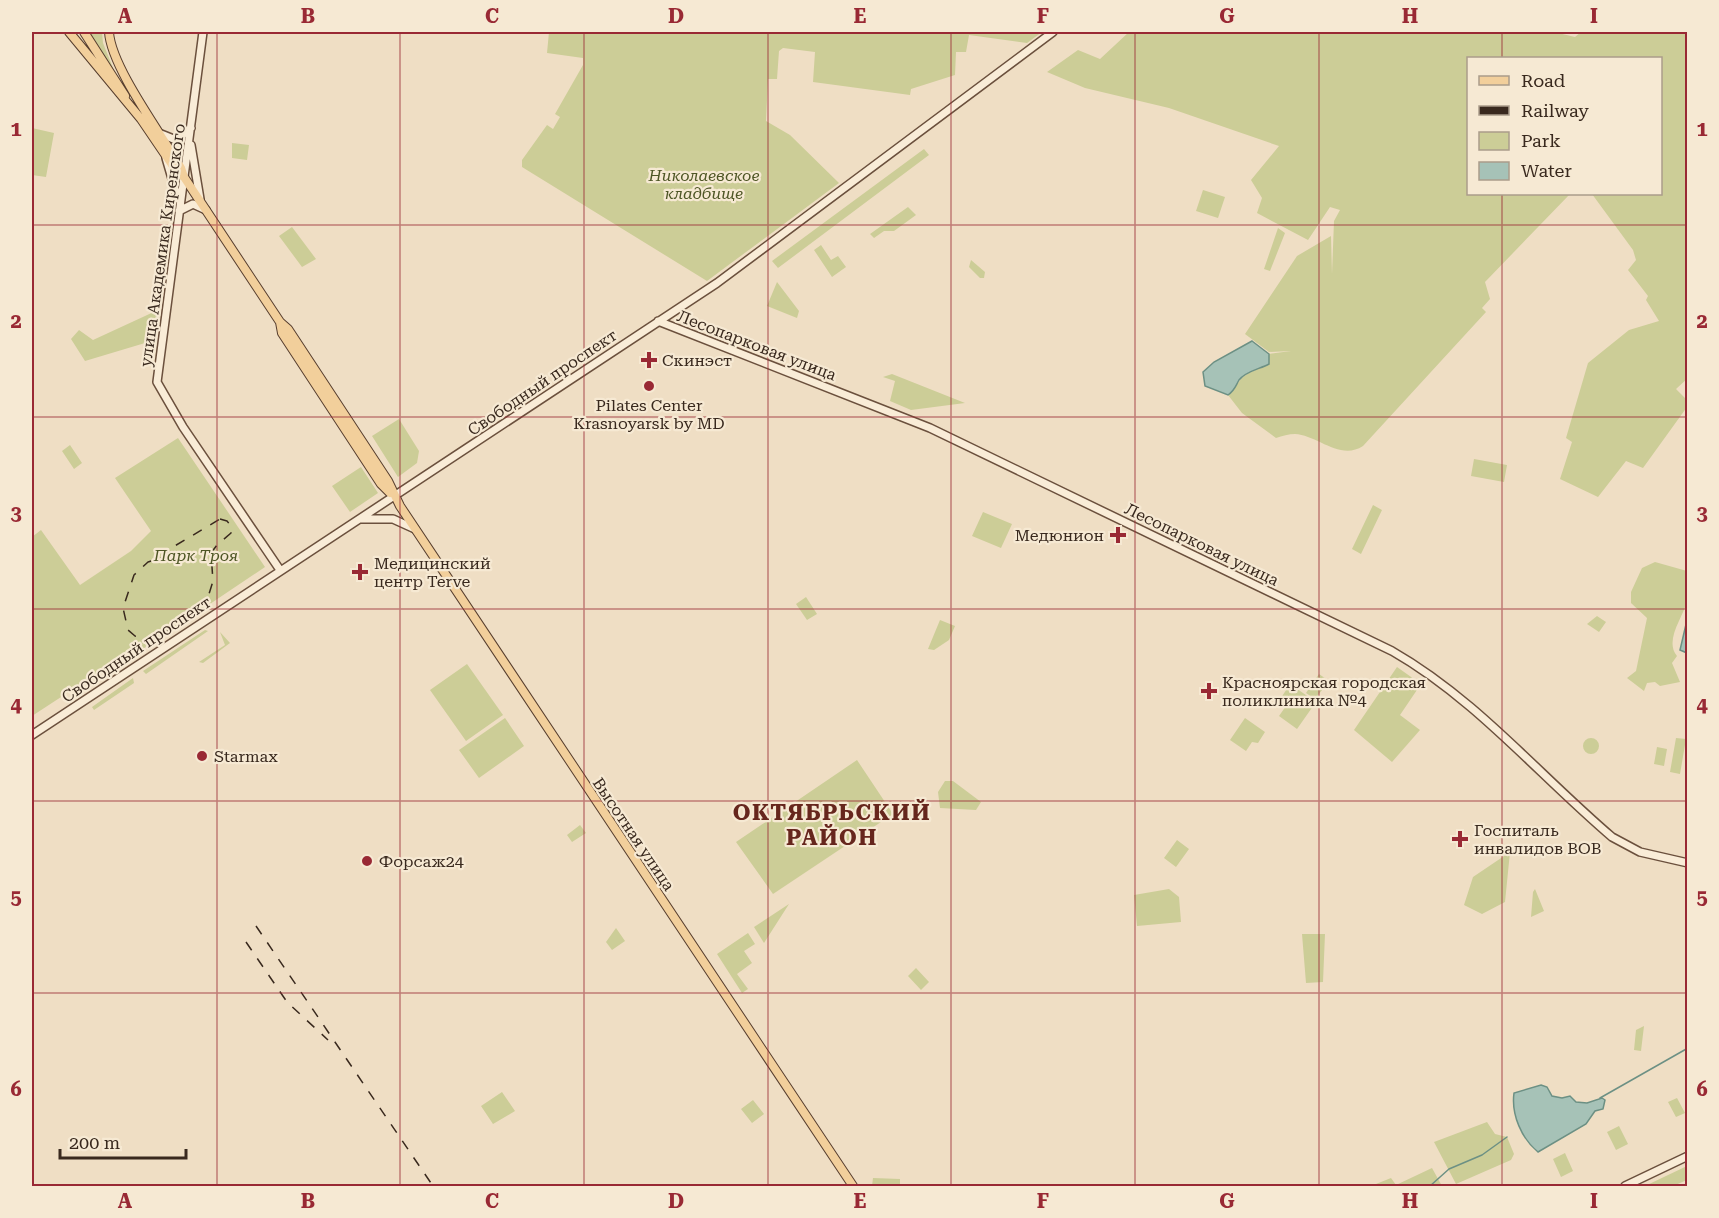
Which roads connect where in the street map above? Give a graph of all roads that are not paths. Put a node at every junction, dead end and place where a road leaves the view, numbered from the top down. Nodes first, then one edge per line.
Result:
1 (69, 32) edge
2 (84, 32) edge
3 (109, 32) edge
4 (203, 32) edge
5 (1053, 32) edge
6 (141, 120) junction
7 (191, 129) junction
8 (161, 134) junction
9 (166, 156) junction
10 (184, 177) junction
11 (201, 201) junction
12 (179, 208) junction
13 (206, 210) junction
14 (658, 321) junction
15 (394, 496) junction
16 (360, 519) junction
17 (416, 529) junction
18 (280, 570) junction
19 (32, 735) edge
20 (1686, 864) edge
21 (1688, 1156) edge
22 (853, 1186) edge
23 (1625, 1186) edge

1 - 6 main road
2 - 6 main road
3 - 8 main road
4 - 7 main road, улица Академика Киренского
5 - 14 main road, Свободный проспект
6 - 9 main road
7 - 8 main road
7 - 10 main road, улица Академика Киренского
7 - 11 main road
8 - 10 main road
9 - 10 main road
9 - 12 main road
10 - 11 main road, Высотная улица
10 - 12 main road, улица Академика Киренского
11 - 13 main road, Высотная улица
12 - 13 main road
12 - 18 main road, улица Академика Киренского
13 - 15 main road, Высотная улица
14 - 15 main road, Свободный проспект
14 - 20 main road, Лесопарковая улица
15 - 16 main road, Свободный проспект
15 - 17 main road, Высотная улица
16 - 17 main road
16 - 18 main road, Свободный проспект
17 - 22 main road, Высотная улица
18 - 19 main road, Свободный проспект
21 - 23 main road

